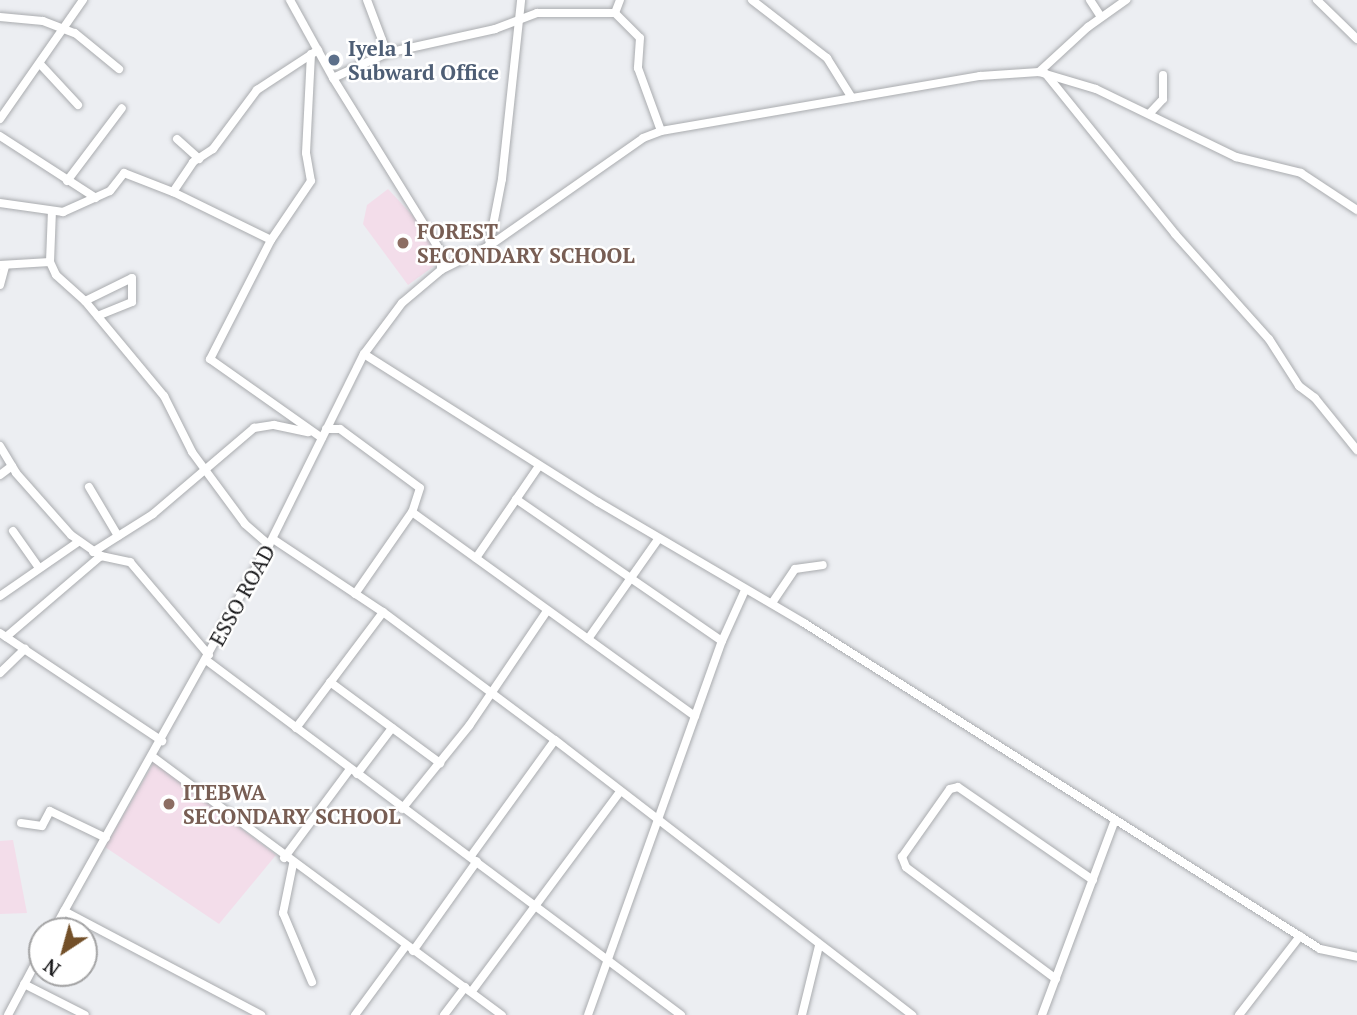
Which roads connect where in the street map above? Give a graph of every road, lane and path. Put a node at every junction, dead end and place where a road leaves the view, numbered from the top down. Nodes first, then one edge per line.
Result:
1 (83, 0) edge
2 (290, 0) edge
3 (367, 0) edge
4 (521, 0) edge
5 (620, 0) edge
6 (752, 0) edge
7 (1090, 0) edge
8 (1126, 0) edge
9 (1317, 0) edge
10 (615, 13) junction
11 (1101, 17) junction
12 (0, 18) edge
13 (517, 22) junction
14 (65, 30) junction
15 (1357, 39) edge
16 (314, 52) junction
17 (387, 52) junction
18 (40, 64) junction
19 (119, 69) dead end
20 (1042, 73) junction
21 (1163, 75) dead end
22 (333, 78) junction
23 (852, 98) junction
24 (78, 105) dead end
25 (122, 108) dead end
26 (1150, 113) junction
27 (0, 119) edge
28 (662, 131) junction
29 (0, 136) edge
30 (177, 139) dead end
31 (199, 159) junction
32 (66, 181) junction
33 (173, 192) junction
34 (96, 198) junction
35 (0, 202) edge
36 (1357, 210) edge
37 (52, 211) junction
38 (271, 240) junction
39 (489, 246) junction
40 (50, 262) junction
41 (3, 265) edge
42 (441, 271) junction
43 (0, 285) edge
44 (85, 301) junction
45 (98, 316) junction
46 (364, 354) junction
47 (326, 429) junction
48 (318, 435) junction
49 (0, 446) edge
50 (1357, 450) edge
51 (539, 466) junction
52 (12, 467) junction
53 (203, 468) junction
54 (0, 475) edge
55 (89, 487) dead end
56 (516, 499) junction
57 (412, 512) junction
58 (13, 531) dead end
59 (118, 536) junction
60 (659, 538) junction
61 (78, 542) junction
62 (271, 542) junction
63 (97, 554) junction
64 (476, 558) junction
65 (823, 565) dead end
66 (39, 568) junction
67 (632, 576) junction
68 (745, 590) junction
69 (355, 594) junction
70 (0, 596) edge
71 (772, 603) junction
72 (547, 611) junction
73 (383, 612) junction
74 (3, 635) edge
75 (588, 639) junction
76 (722, 640) junction
77 (25, 649) junction
78 (207, 657) junction
79 (0, 673) edge
80 (330, 682) junction
81 (491, 694) junction
82 (695, 716) junction
83 (296, 728) junction
84 (392, 728) junction
85 (555, 740) junction
86 (162, 741) junction
87 (153, 757) junction
88 (440, 763) junction
89 (353, 771) junction
90 (620, 792) junction
91 (402, 809) junction
92 (657, 821) junction
93 (1115, 822) junction
94 (21, 823) dead end
95 (106, 838) junction
96 (285, 858) junction
97 (474, 859) junction
98 (292, 864) junction
99 (1093, 880) junction
100 (537, 906) junction
101 (64, 911) junction
102 (61, 917) edge
103 (1300, 936) junction
104 (819, 946) junction
105 (409, 949) junction
106 (1357, 957) edge
107 (610, 962) junction
108 (28, 977) edge
109 (1056, 979) junction
110 (312, 982) dead end
111 (24, 984) junction
112 (469, 989) junction
113 (8, 1015) edge
114 (85, 1015) edge
115 (261, 1015) edge
116 (355, 1015) edge
117 (444, 1015) edge
118 (502, 1015) edge
119 (588, 1015) edge
120 (681, 1015) edge
121 (802, 1015) edge
122 (912, 1015) edge
123 (1042, 1015) edge
124 (1239, 1015) edge

1 - 14 street
2 - 16 street
3 - 17 street
4 - 13 street
5 - 10 street
6 - 23 street
7 - 11 street
8 - 11 street
9 - 15 street
10 - 13 street
10 - 28 street
11 - 20 street
12 - 14 street
13 - 17 street
13 - 39 street
14 - 18 street
14 - 19 street
16 - 22 street
16 - 31 street
16 - 38 street
17 - 22 street
18 - 24 street
18 - 27 street
20 - 23 street, ESSO ROAD
20 - 26 street
20 - 50 street
21 - 26 street
22 - 42 street
23 - 28 street, ESSO ROAD
25 - 32 street
26 - 36 street
28 - 39 street, ESSO ROAD
29 - 32 street
30 - 31 street
31 - 33 street
32 - 34 street
33 - 34 street
33 - 38 street
34 - 37 street
35 - 37 street
37 - 40 street
38 - 48 street
39 - 42 street, ESSO ROAD
40 - 41 street
40 - 44 street
41 - 43 street
42 - 46 street, ESSO ROAD
44 - 45 street
44 - 45 street
45 - 53 street
46 - 47 street, ESSO ROAD
46 - 51 street
47 - 48 street, ESSO ROAD
47 - 57 street
48 - 53 street
48 - 62 street, ESSO ROAD
49 - 52 street
51 - 56 street
51 - 60 street
52 - 54 street
52 - 61 street
53 - 59 street
53 - 62 street
55 - 59 street
56 - 64 street
56 - 67 street
57 - 64 street
57 - 69 street
58 - 66 street
59 - 63 street
60 - 67 street
60 - 68 street
61 - 63 street
61 - 66 street
62 - 69 street
62 - 78 street, ESSO ROAD
63 - 74 street
63 - 78 street
64 - 72 street
65 - 71 street
66 - 70 street
67 - 75 street
67 - 76 street
68 - 71 street
68 - 76 street
69 - 73 street
71 - 93 street
72 - 75 street
72 - 81 street
73 - 80 street
73 - 81 street
74 - 77 street
75 - 82 street
76 - 82 street
77 - 79 street
77 - 86 street
78 - 83 street
78 - 86 street, ESSO ROAD
80 - 83 street
80 - 84 street
81 - 85 street
81 - 88 street
82 - 92 street
83 - 89 street
84 - 88 street
84 - 89 street
85 - 90 street
85 - 97 street
86 - 87 street, ESSO ROAD
87 - 95 street, ESSO ROAD
87 - 96 street
88 - 91 street
89 - 91 street
89 - 96 street
90 - 92 street
90 - 100 street
91 - 97 street
92 - 104 street
92 - 107 street
93 - 99 street
93 - 103 street
94 - 95 street
95 - 101 street, ESSO ROAD
96 - 98 street
97 - 100 street
97 - 105 street
98 - 105 street
98 - 110 street
99 - 109 street
99 - 109 street
100 - 107 street
100 - 112 street
101 - 102 street, ESSO ROAD
101 - 115 street
103 - 106 street
103 - 124 street
104 - 121 street
104 - 122 street
105 - 112 street
105 - 116 street
107 - 119 street
107 - 120 street
108 - 111 street
109 - 123 street
111 - 113 street
111 - 114 street
112 - 117 street
112 - 118 street

